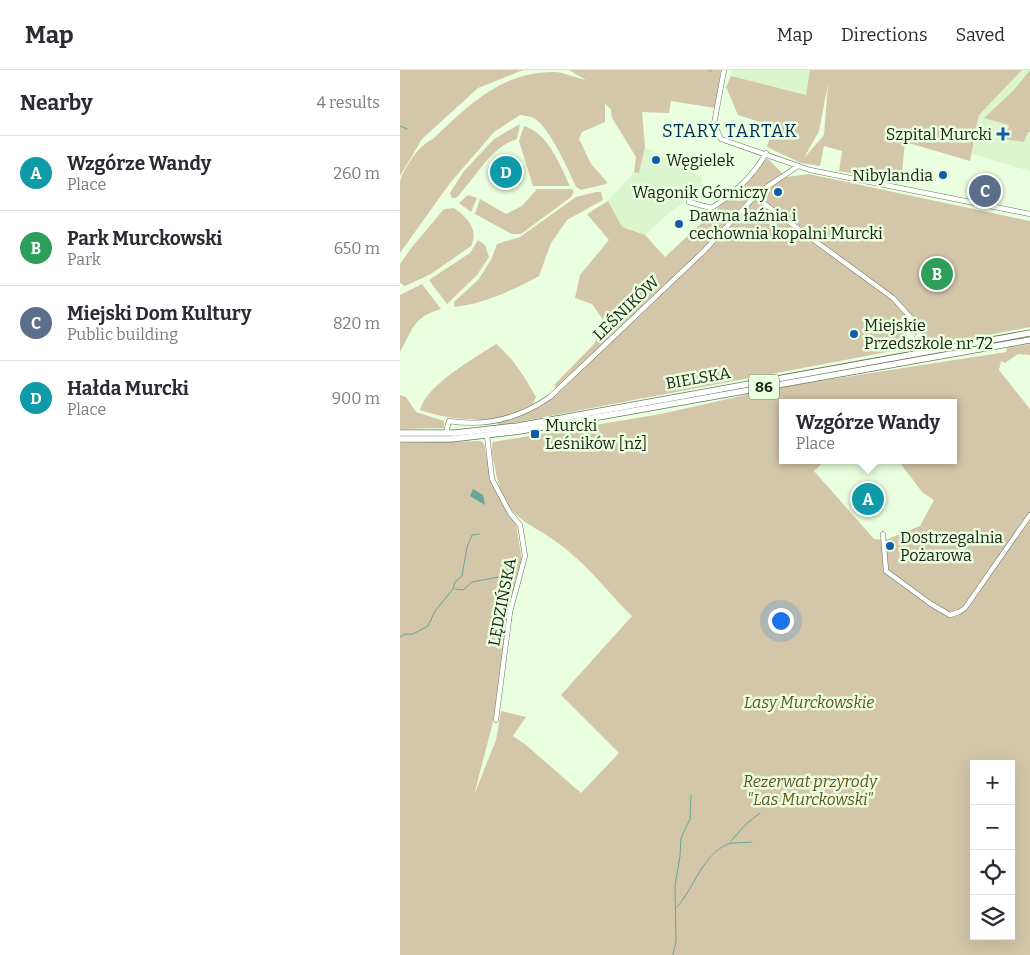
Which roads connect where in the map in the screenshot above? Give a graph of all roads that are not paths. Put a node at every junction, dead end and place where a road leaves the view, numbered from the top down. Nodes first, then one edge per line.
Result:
1 (724, 70) edge
2 (766, 154) junction
3 (798, 166) junction
4 (755, 197) junction
5 (689, 202) dead end
6 (1030, 214) edge
7 (1030, 333) edge
8 (917, 337) dead end
9 (1030, 340) edge
10 (400, 433) edge
11 (446, 433) junction
12 (487, 436) junction
13 (400, 439) edge
14 (1030, 515) edge
15 (882, 534) dead end
16 (496, 720) dead end

1 - 2 street
2 - 3 street
2 - 5 street
3 - 4 street, LEŚNIKÓW
3 - 6 street
4 - 8 street
4 - 11 street, LEŚNIKÓW
7 - 11 main road, BIELSKA / 86
9 - 12 main road, BIELSKA / 86
10 - 11 main road, BIELSKA / 86
12 - 13 main road, BIELSKA / 86
12 - 16 street, LĘDZIŃSKA
14 - 15 street

